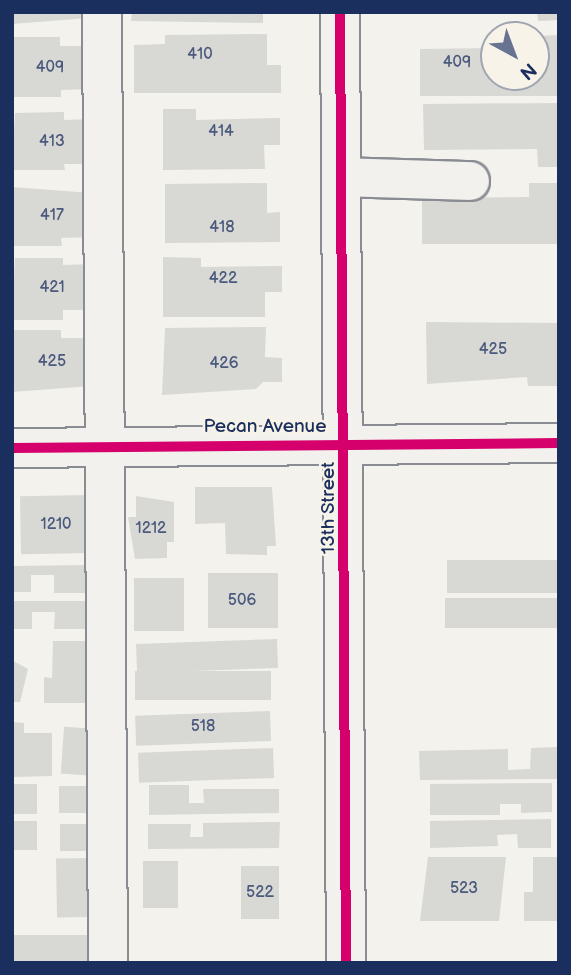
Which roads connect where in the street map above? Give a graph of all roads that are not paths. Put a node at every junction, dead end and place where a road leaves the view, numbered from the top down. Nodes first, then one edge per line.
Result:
1 (102, 12) edge
2 (340, 12) edge
3 (342, 177) junction
4 (470, 181) dead end
5 (559, 443) edge
6 (103, 444) junction
7 (346, 445) junction
8 (12, 447) edge
9 (108, 963) edge
10 (346, 963) edge

1 - 6 street
2 - 3 street, 13th Street
3 - 4 street
3 - 7 street, 13th Street
5 - 7 street, Pecan Avenue
6 - 7 street, Pecan Avenue
6 - 8 street, Pecan Avenue
6 - 9 street
7 - 10 street, 13th Street

